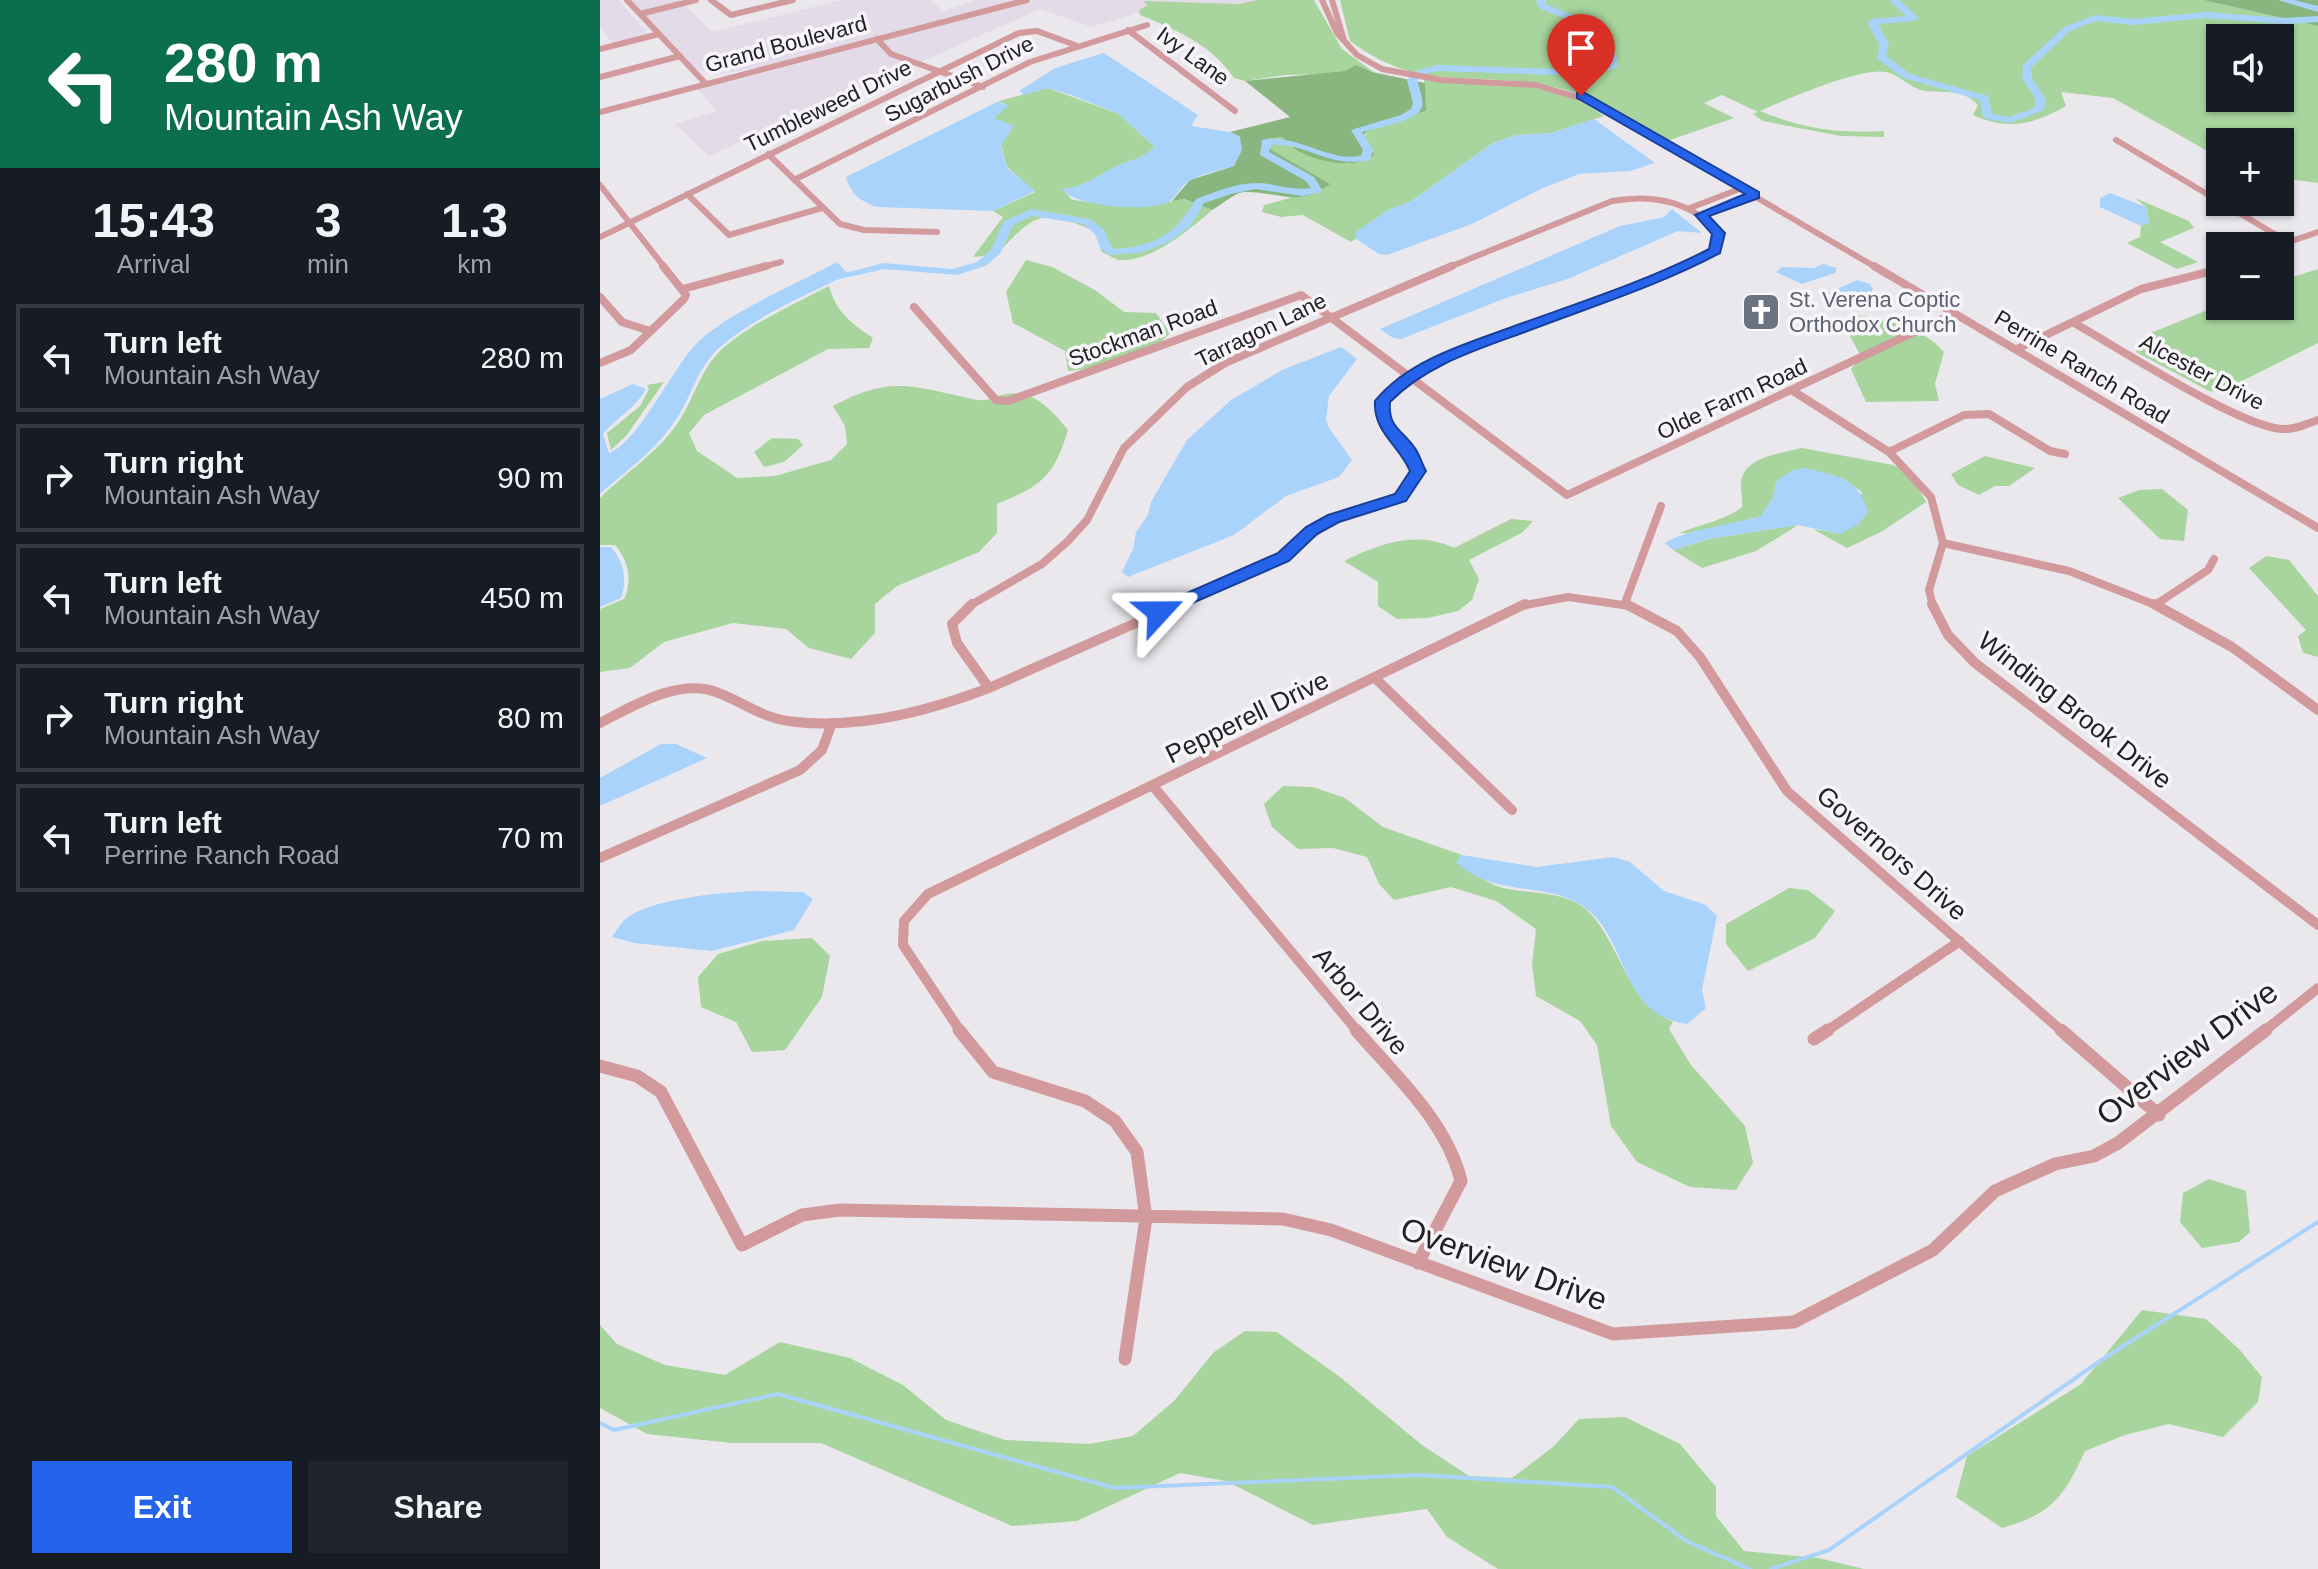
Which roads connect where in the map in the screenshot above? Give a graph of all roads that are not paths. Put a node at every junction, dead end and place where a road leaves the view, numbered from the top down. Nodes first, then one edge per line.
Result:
1 (627, 0) edge
2 (696, 0) edge
3 (711, 0) edge
4 (793, 0) edge
5 (1026, 0) edge
6 (1322, 0) edge
7 (1332, 0) edge
8 (640, 14) junction
9 (1147, 25) dead end
10 (1128, 30) junction
11 (659, 34) junction
12 (877, 39) junction
13 (1075, 45) junction
14 (1346, 46) junction
15 (600, 49) edge
16 (680, 56) junction
17 (778, 65) junction
18 (693, 70) junction
19 (939, 73) junction
20 (600, 77) edge
21 (706, 84) junction
22 (983, 87) junction
23 (1235, 111) dead end
24 (600, 112) edge
25 (2116, 140) dead end
26 (768, 154) junction
27 (794, 180) junction
28 (600, 185) edge
29 (1742, 188) junction
30 (687, 194) junction
31 (1755, 195) junction
32 (822, 208) junction
33 (1696, 211) junction
34 (629, 223) junction
35 (937, 232) dead end
36 (2271, 232) edge
37 (2318, 232) edge
38 (600, 237) edge
39 (2294, 240) edge
40 (781, 262) dead end
41 (2206, 273) edge
42 (683, 289) junction
43 (600, 297) edge
44 (914, 307) dead end
45 (1955, 313) junction
46 (613, 314) junction
47 (1329, 316) junction
48 (600, 319) edge
49 (2074, 323) junction
50 (650, 331) junction
51 (2017, 349) junction
52 (600, 363) edge
53 (1408, 376) junction
54 (1793, 391) junction
55 (2318, 420) edge
56 (1889, 452) junction
57 (2065, 454) dead end
58 (1661, 506) dead end
59 (2318, 528) edge
60 (1943, 543) junction
61 (2214, 559) dead end
62 (1625, 603) junction
63 (2155, 605) junction
64 (1376, 679) junction
65 (989, 688) junction
66 (2318, 710) edge
67 (600, 723) edge
68 (832, 723) junction
69 (1153, 786) junction
70 (1512, 810) dead end
71 (600, 858) edge
72 (2318, 925) edge
73 (1960, 941) junction
74 (2318, 988) edge
75 (1814, 1039) dead end
76 (600, 1066) edge
77 (2159, 1115) junction
78 (1146, 1218) junction
79 (1418, 1263) junction
80 (1125, 1359) dead end

1 - 8 street
2 - 8 street
3 - 4 street
5 - 12 street, Grand Boulevard
6 - 14 street, Perrine Ranch Road
7 - 14 street
8 - 11 street
9 - 10 street, Sugarbush Drive
10 - 13 street, Sugarbush Drive
10 - 23 street, Ivy Lane
11 - 15 street
11 - 16 street
12 - 17 street, Grand Boulevard
12 - 19 street
13 - 19 street, Tumbleweed Drive
13 - 22 street, Sugarbush Drive
14 - 29 street, Perrine Ranch Road
16 - 18 street
16 - 20 street
17 - 18 street
17 - 21 street, Grand Boulevard
18 - 21 street
19 - 22 street
19 - 26 street, Tumbleweed Drive
21 - 24 street, Grand Boulevard
22 - 27 street, Sugarbush Drive
25 - 36 street
26 - 27 street
26 - 30 street, Tumbleweed Drive
27 - 32 street
28 - 34 street
29 - 31 street, Perrine Ranch Road
29 - 33 street
30 - 32 street
30 - 34 street, Tumbleweed Drive
31 - 33 street
31 - 45 street, Perrine Ranch Road
32 - 35 street
33 - 47 street, Tarragon Lane
33 - 53 street
34 - 38 street, Tumbleweed Drive
34 - 42 street
37 - 39 street
40 - 42 street
41 - 49 street
42 - 50 street
43 - 46 street
44 - 47 street, Stockman Road
45 - 51 street, Perrine Ranch Road
45 - 54 street, Olde Farm Road
46 - 48 street
46 - 50 street
47 - 53 street
47 - 65 street, Tarragon Lane
49 - 51 street
49 - 55 street, Alcester Drive
50 - 52 street
51 - 59 street, Perrine Ranch Road
53 - 54 street, Olde Farm Road
53 - 65 street
54 - 56 street
56 - 57 street
56 - 60 street
58 - 62 street
60 - 63 street
60 - 72 street, Winding Brook Drive
61 - 63 street
62 - 64 street, Pepperell Drive
62 - 73 street, Governors Drive
63 - 66 street
64 - 69 street, Pepperell Drive
64 - 70 street
65 - 68 street
67 - 68 street
68 - 71 street
69 - 78 street, Pepperell Drive
69 - 79 street, Arbor Drive
73 - 75 street
73 - 77 street, Governors Drive
74 - 77 street, Overview Drive
76 - 78 street, Overview Drive
77 - 79 street, Overview Drive
78 - 79 street, Overview Drive
78 - 80 street

